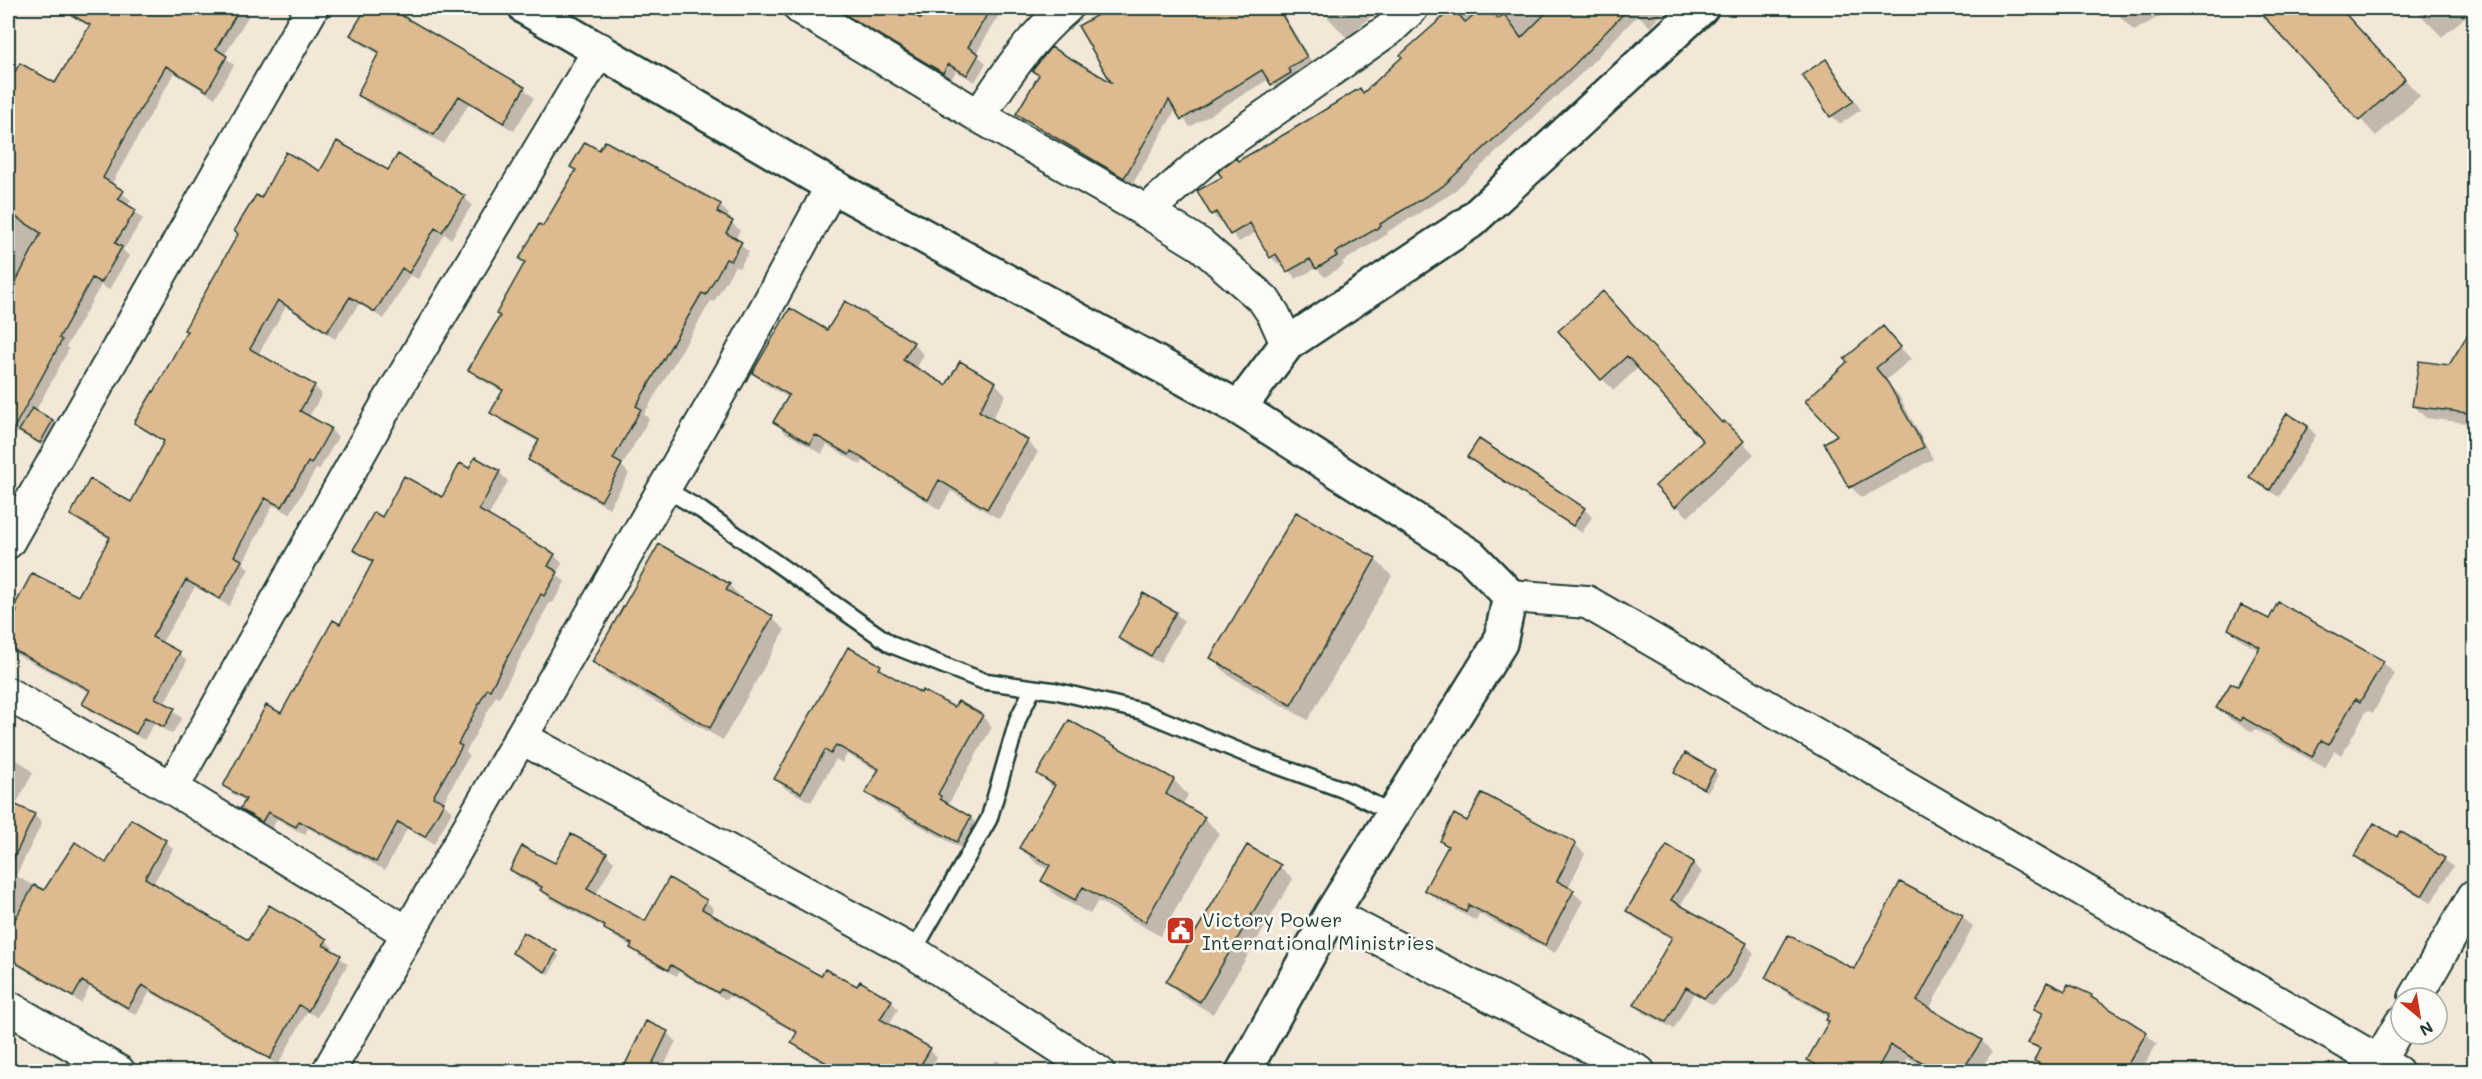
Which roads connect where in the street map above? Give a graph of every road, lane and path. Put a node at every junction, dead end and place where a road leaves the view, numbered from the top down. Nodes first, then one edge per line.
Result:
1 (312, 8) edge
2 (526, 8) edge
3 (800, 8) edge
4 (1066, 8) edge
5 (1412, 8) edge
6 (1701, 8) edge
7 (600, 49) junction
8 (980, 116) junction
9 (832, 186) junction
10 (1149, 213) junction
11 (1287, 344) junction
12 (1239, 408) junction
13 (664, 488) junction
14 (8, 542) edge
15 (1510, 596) junction
16 (1033, 688) junction
17 (8, 694) edge
18 (522, 738) junction
19 (172, 788) junction
20 (1394, 814) junction
21 (2475, 896) edge
22 (1331, 914) junction
23 (408, 933) junction
24 (913, 952) junction
25 (2422, 986) edge
26 (8, 1007) edge
27 (2394, 1046) edge
28 (2388, 1066) edge
29 (119, 1071) edge
30 (328, 1071) edge
31 (1098, 1071) edge
32 (1243, 1071) edge
33 (1639, 1071) edge

1 - 14 street
2 - 7 street
3 - 8 street
4 - 8 street
5 - 10 street
6 - 11 street
7 - 9 street
7 - 19 street
8 - 10 street
9 - 12 street
9 - 13 street
10 - 11 street
11 - 12 street
12 - 15 street
13 - 16 lane
13 - 18 street
15 - 20 street
15 - 28 street
16 - 20 lane
16 - 24 lane
17 - 19 street
18 - 23 street
18 - 24 street
19 - 23 street
20 - 22 street
21 - 25 street
22 - 32 street
22 - 33 street
23 - 30 street
24 - 31 street
26 - 29 street
27 - 28 street

